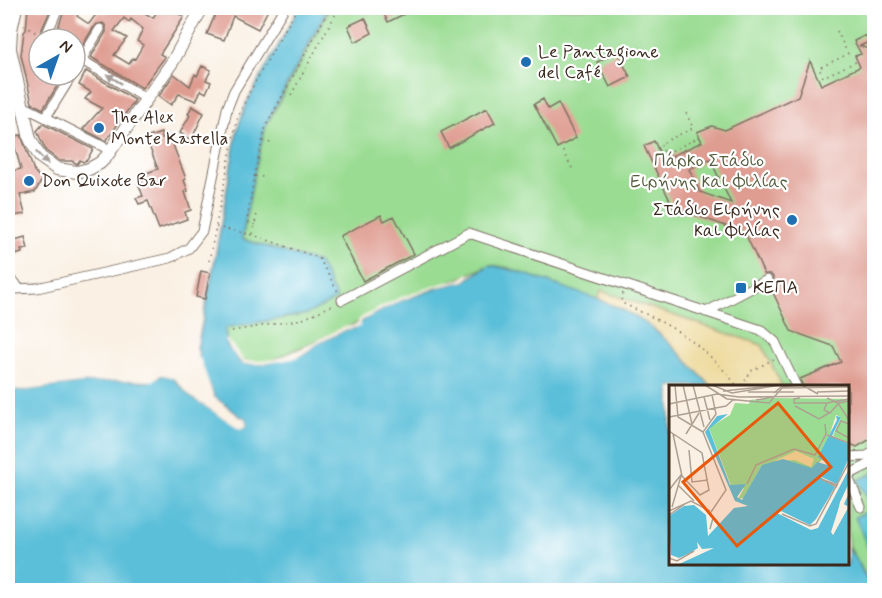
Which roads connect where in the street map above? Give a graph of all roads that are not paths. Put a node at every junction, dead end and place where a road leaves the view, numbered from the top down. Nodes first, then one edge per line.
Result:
1 (58, 8) edge
2 (202, 8) edge
3 (284, 8) edge
4 (14, 13) edge
5 (51, 27) edge
6 (100, 29) dead end
7 (87, 46) edge
8 (87, 63) edge
9 (65, 87) edge
10 (147, 99) junction
11 (21, 105) junction
12 (46, 117) junction
13 (111, 150) junction
14 (767, 280) dead end
15 (12, 287) edge
16 (342, 300) road end
17 (706, 312) junction
18 (795, 385) edge
19 (874, 452) edge
20 (849, 457) edge
21 (874, 462) edge
22 (849, 475) edge
23 (849, 478) edge
24 (861, 507) dead end

1 - 5 street
2 - 10 main road
3 - 15 street
4 - 11 main road
6 - 7 street
10 -> 8 street
9 - 12 street
10 - 13 main road
11 - 12 street
11 -> 13 main road
12 - 13 street
14 - 17 street
16 - 17 street
17 - 18 street
19 - 20 street
21 - 22 street
23 - 24 street

